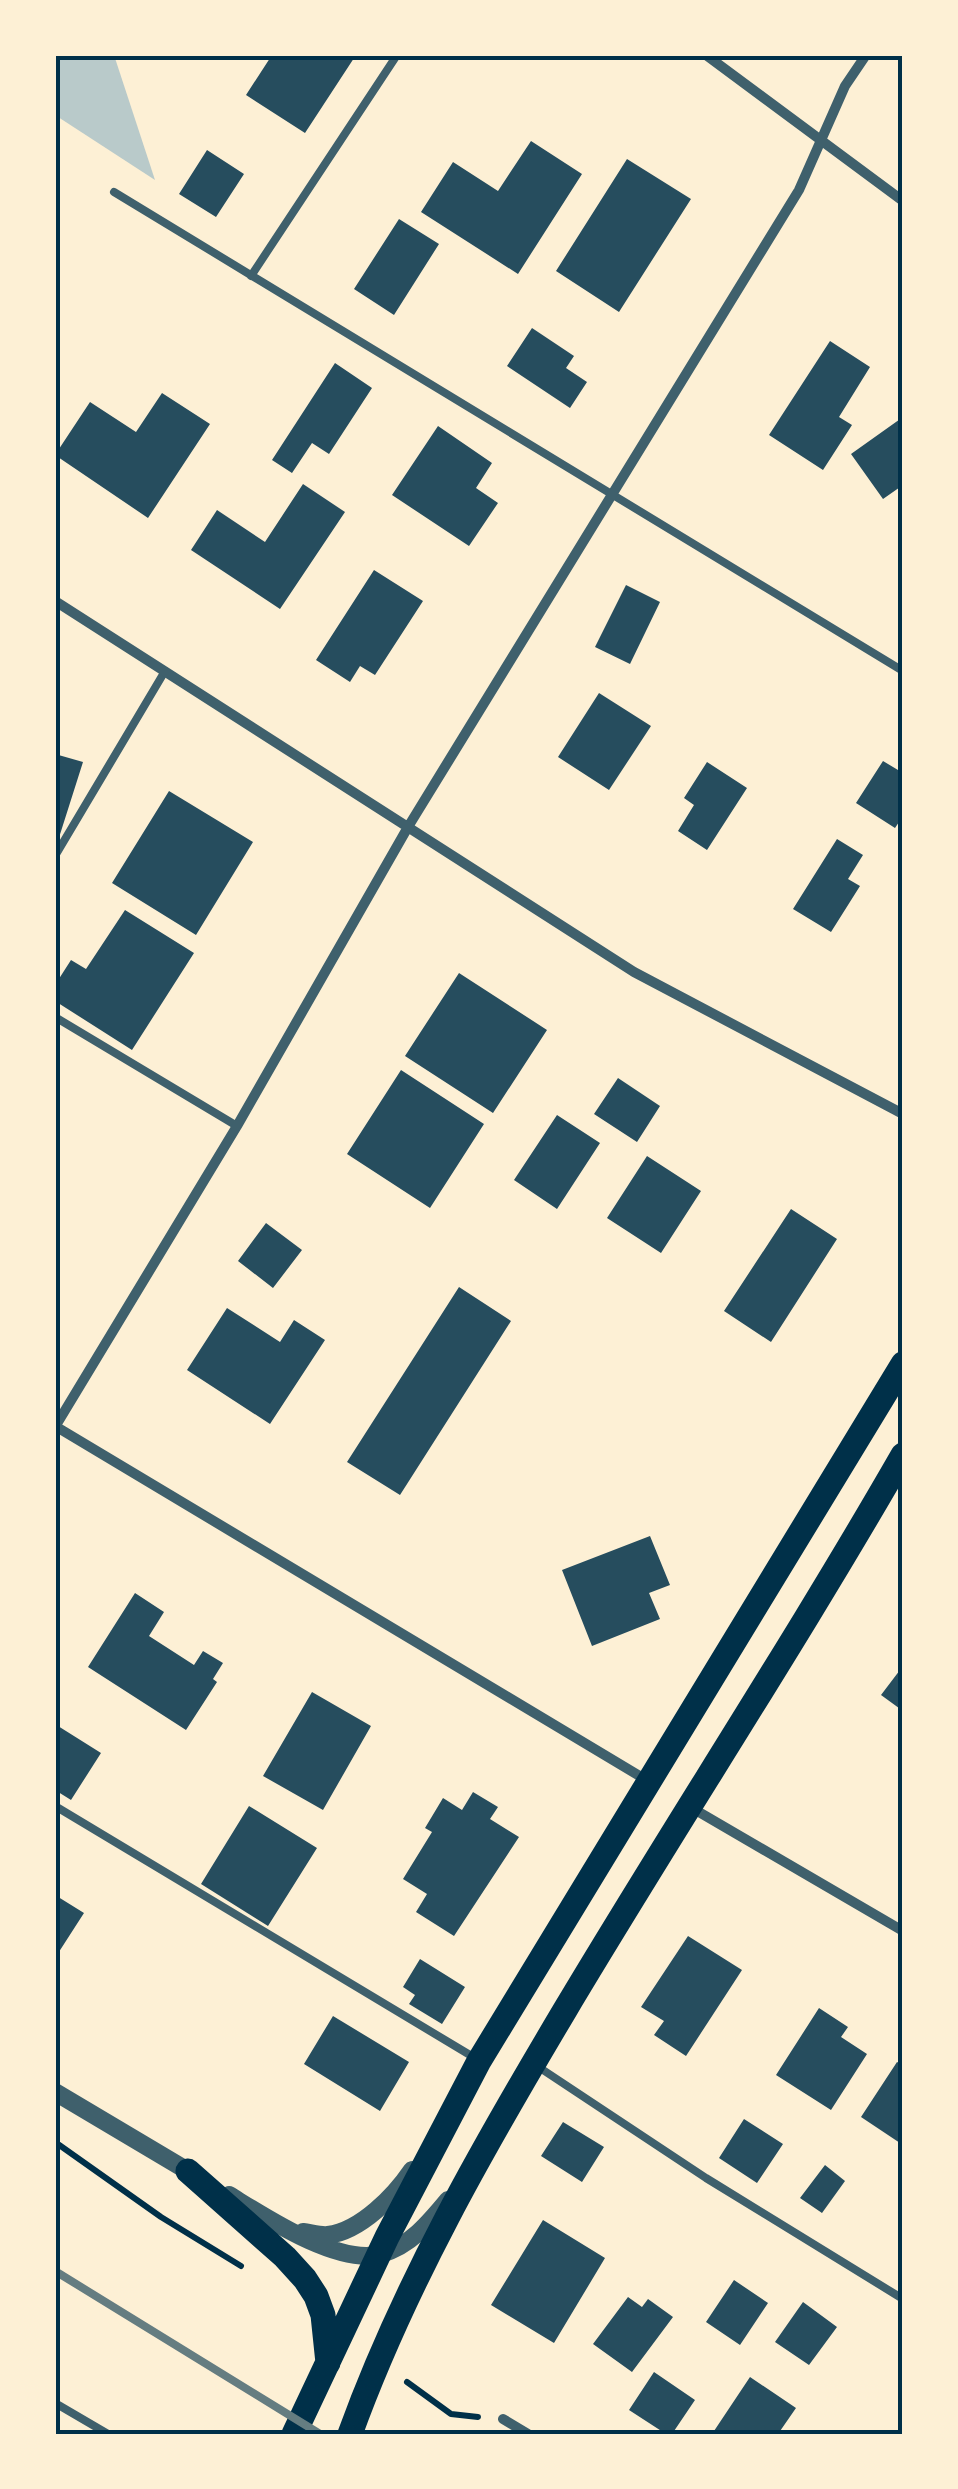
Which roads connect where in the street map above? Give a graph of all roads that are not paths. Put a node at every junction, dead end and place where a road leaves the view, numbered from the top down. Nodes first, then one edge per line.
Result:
1 (397, 55) edge
2 (706, 55) edge
3 (866, 55) edge
4 (821, 140) junction
5 (114, 192) dead end
6 (903, 201) edge
7 (251, 276) junction
8 (612, 496) junction
9 (55, 600) edge
10 (165, 671) junction
11 (903, 672) edge
12 (408, 827) junction
13 (55, 856) edge
14 (55, 1017) edge
15 (903, 1114) edge
16 (236, 1126) junction
17 (903, 1364) edge
18 (55, 1426) edge
19 (903, 1455) edge
20 (649, 1782) junction
21 (55, 1806) edge
22 (689, 1806) junction
23 (903, 1931) edge
24 (479, 2061) junction
25 (534, 2064) junction
26 (55, 2092) edge
27 (455, 2108) junction
28 (479, 2160) junction
29 (188, 2171) junction
30 (288, 2231) junction
31 (378, 2255) junction
32 (903, 2299) edge
33 (328, 2363) junction
34 (55, 2403) edge
35 (504, 2419) road end
36 (108, 2434) edge
37 (294, 2434) edge
38 (350, 2434) edge
39 (528, 2434) edge

1 - 7 lane
2 - 4 street
3 - 4 street
4 - 6 street
4 - 8 street
5 - 7 lane
7 - 8 lane
8 - 11 lane
8 - 12 street
9 - 10 street
10 - 12 street
10 - 13 lane
12 - 15 street
12 - 16 street
14 - 16 lane
16 - 18 street
17 - 20 main road
18 - 20 street
19 - 22 main road
20 - 24 main road
21 - 24 lane
22 - 23 street
22 - 25 main road
24 - 27 main road
25 - 28 main road
25 - 32 lane
26 - 29 street
27 - 30 street
27 - 31 main road
28 - 31 street
28 - 38 main road
29 - 30 street
29 - 33 main road
30 - 31 street
31 - 33 main road
33 - 37 main road
34 - 36 lane
35 - 39 street

